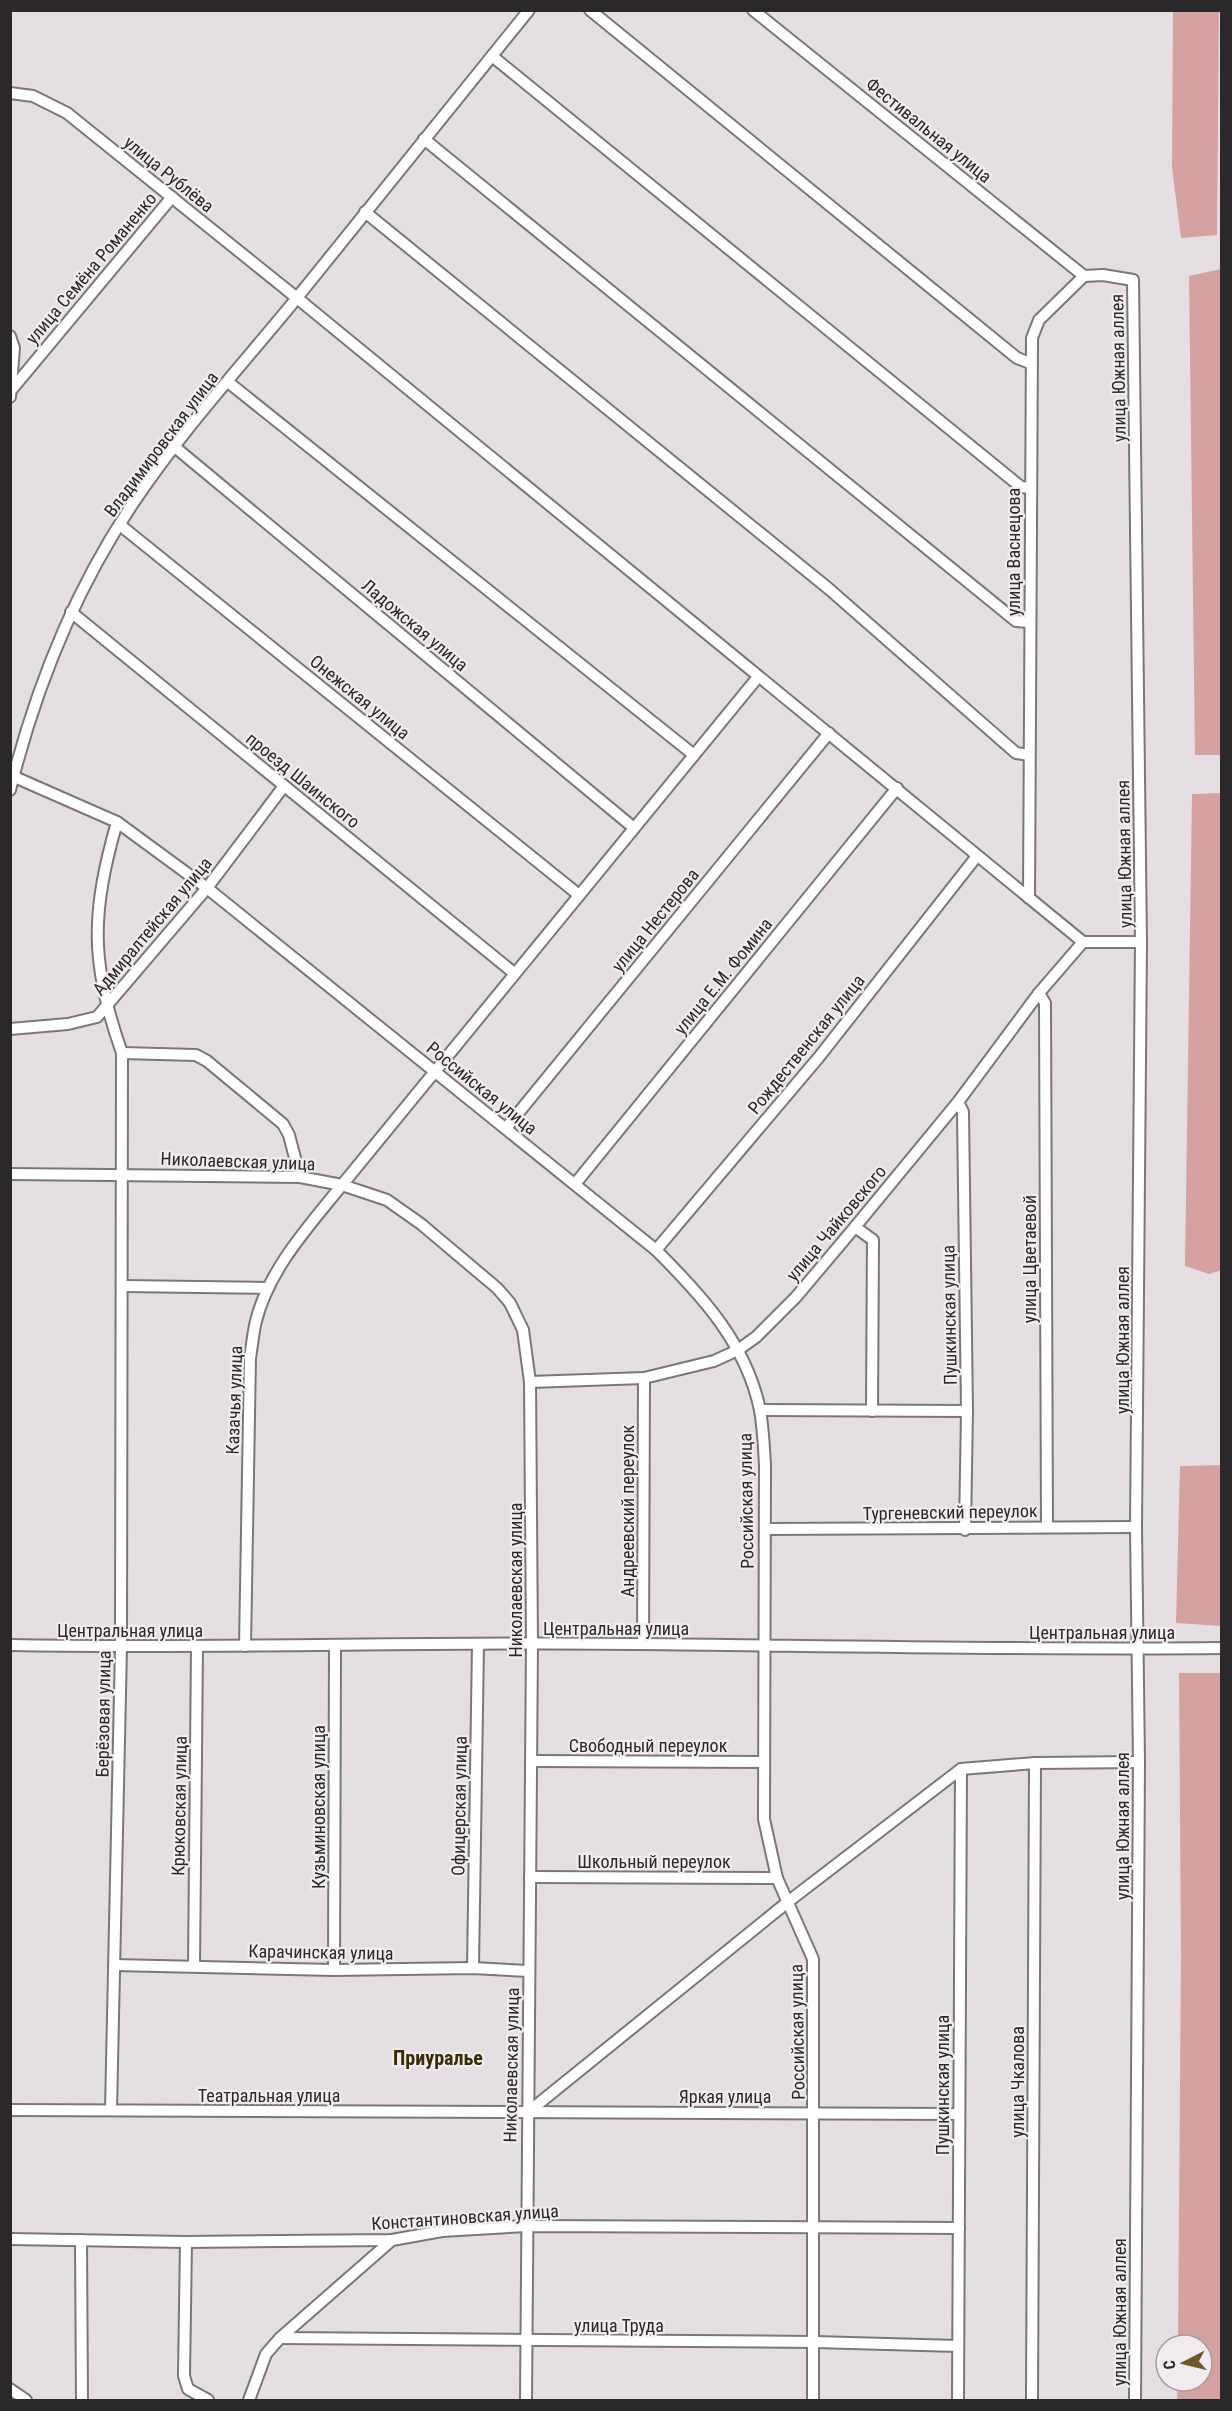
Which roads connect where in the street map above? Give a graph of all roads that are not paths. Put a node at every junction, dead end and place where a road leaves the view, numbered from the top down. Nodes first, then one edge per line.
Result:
1 (529, 10) edge
2 (590, 10) edge
3 (753, 10) edge
4 (492, 56) junction
5 (10, 93) edge
6 (424, 139) junction
7 (171, 197) junction
8 (365, 212) junction
9 (1084, 276) junction
10 (297, 298) junction
11 (10, 336) edge
12 (1030, 363) junction
13 (228, 382) junction
14 (12, 392) edge
15 (176, 448) junction
16 (1030, 488) junction
17 (120, 525) junction
18 (71, 612) junction
19 (1029, 622) junction
20 (758, 677) junction
21 (829, 733) junction
22 (694, 755) junction
23 (1029, 755) junction
24 (12, 775) edge
25 (284, 786) junction
26 (897, 788) junction
27 (10, 790) edge
28 (117, 822) junction
29 (634, 828) junction
30 (977, 856) junction
31 (207, 888) junction
32 (579, 895) junction
33 (1029, 898) junction
34 (1083, 942) junction
35 (1141, 942) junction
36 (514, 973) junction
37 (1038, 993) junction
38 (106, 1008) junction
39 (10, 1029) edge
40 (122, 1053) junction
41 (435, 1070) junction
42 (958, 1102) junction
43 (506, 1128) junction
44 (10, 1174) edge
45 (121, 1174) junction
46 (300, 1177) junction
47 (575, 1184) junction
48 (342, 1185) junction
49 (855, 1227) junction
50 (656, 1250) junction
51 (122, 1286) junction
52 (268, 1288) junction
53 (738, 1350) junction
54 (644, 1378) junction
55 (530, 1382) junction
56 (760, 1410) junction
57 (872, 1411) junction
58 (967, 1411) junction
59 (1047, 1527) junction
60 (1136, 1527) junction
61 (765, 1530) junction
62 (965, 1530) junction
63 (478, 1644) junction
64 (532, 1644) junction
65 (643, 1644) junction
66 (335, 1645) junction
67 (10, 1646) edge
68 (245, 1646) junction
69 (121, 1647) junction
70 (197, 1647) junction
71 (765, 1647) junction
72 (1221, 1648) edge
73 (1136, 1649) junction
74 (531, 1761) junction
75 (764, 1762) junction
76 (1139, 1762) junction
77 (1035, 1763) junction
78 (961, 1769) junction
79 (530, 1876) junction
80 (777, 1878) junction
81 (789, 1901) junction
82 (114, 1965) junction
83 (194, 1966) junction
84 (473, 1968) junction
85 (334, 1970) junction
86 (528, 1971) junction
87 (10, 2110) edge
88 (111, 2110) junction
89 (527, 2113) junction
90 (815, 2113) junction
91 (958, 2115) junction
92 (526, 2226) junction
93 (814, 2227) junction
94 (959, 2228) junction
95 (10, 2239) edge
96 (81, 2240) junction
97 (392, 2240) junction
98 (186, 2242) junction
99 (280, 2338) junction
100 (526, 2341) junction
101 (814, 2342) junction
102 (958, 2346) junction
103 (10, 2389) edge
104 (26, 2400) edge
105 (82, 2400) edge
106 (208, 2400) edge
107 (249, 2400) edge
108 (526, 2400) edge
109 (813, 2400) edge
110 (958, 2400) edge
111 (1032, 2400) edge
112 (1135, 2400) edge

1 - 4 street, Владимировская улица
2 - 12 street
3 - 9 street, Фестивальная улица
4 - 6 street, Владимировская улица
4 - 16 street
5 - 7 street, улица Рублёва
6 - 8 street, Владимировская улица
6 - 19 street
7 - 10 street, улица Рублёва
7 - 14 street, улица Семёна Романенко
8 - 10 street, Владимировская улица
8 - 23 street
9 - 12 street, улица Васнецова
9 - 35 street, улица Южная аллея
10 - 13 street, Владимировская улица
10 - 20 street, улица Рублёва
11 - 14 street, улица Семёна Романенко
12 - 16 street, улица Васнецова
13 - 15 street, Владимировская улица
13 - 22 street
15 - 17 street, Владимировская улица
15 - 29 street, Ладожская улица
16 - 19 street, улица Васнецова
17 - 18 street, Владимировская улица
17 - 32 street, Онежская улица
18 - 24 street, Владимировская улица
18 - 25 street, проезд Шаинского
19 - 23 street, улица Васнецова
20 - 21 street, улица Рублёва
20 - 22 street
21 - 26 street, улица Рублёва
21 - 43 street, улица Нестерова
22 - 29 street
23 - 33 street, улица Васнецова
24 - 27 street, Владимировская улица
24 - 28 street, Российская улица
25 - 31 street, Адмиралтейская улица
25 - 36 street, проезд Шаинского
26 - 30 street, улица Рублёва
26 - 47 street, улица Е.М. Фомина
28 - 31 street, Российская улица
28 - 38 street
29 - 32 street
30 - 33 street, улица Рублёва
30 - 50 street, Рождественская улица
31 - 38 street, Адмиралтейская улица
31 - 41 street, Российская улица
32 - 36 street
33 - 34 street, улица Рублёва
34 - 35 street
34 - 37 street, улица Чайковского
35 - 60 street, улица Южная аллея
36 - 41 street
37 - 42 street, улица Чайковского
37 - 59 street, улица Цветаевой
38 - 39 street, Адмиралтейская улица
38 - 40 street
40 - 45 street, Берёзовая улица
40 - 46 street
41 - 43 street, Российская улица
41 - 48 street, Казачья улица
42 - 49 street, улица Чайковского
42 - 58 street, Пушкинская улица
43 - 47 street, Российская улица
44 - 45 street, Николаевская улица
45 - 46 street, Николаевская улица
45 - 51 street, Берёзовая улица
46 - 48 street, Николаевская улица
47 - 50 street, Российская улица
48 - 52 street, Казачья улица
48 - 55 street, Николаевская улица
49 - 53 street, улица Чайковского
49 - 57 street
50 - 53 street, Российская улица
51 - 52 street
51 - 69 street, Берёзовая улица
52 - 68 street, Казачья улица
53 - 54 street, улица Чайковского
53 - 56 street, Российская улица
54 - 55 street, улица Чайковского
54 - 65 street, Андреевский переулок
55 - 64 street, Николаевская улица
56 - 57 street
56 - 61 street, Российская улица
57 - 58 street
58 - 62 street, Пушкинская улица
59 - 60 street, Тургеневский переулок
59 - 62 street, Тургеневский переулок
60 - 73 street, улица Южная аллея
61 - 62 street, Тургеневский переулок
61 - 71 street, Российская улица
63 - 64 street, Центральная улица
63 - 66 street, Центральная улица
63 - 84 street, Офицерская улица
64 - 65 street, Центральная улица
64 - 74 street, Николаевская улица
65 - 71 street, Центральная улица
66 - 68 street, Центральная улица
66 - 85 street, Кузьминовская улица
67 - 69 street, Центральная улица
68 - 70 street, Центральная улица
69 - 70 street, Центральная улица
69 - 82 street, Берёзовая улица
70 - 83 street, Крюковская улица
71 - 73 street, Центральная улица
71 - 75 street, Российская улица
72 - 73 street, Центральная улица
73 - 76 street, улица Южная аллея
74 - 75 street, Свободный переулок
74 - 79 street, Николаевская улица
75 - 80 street, Российская улица
76 - 77 street
76 - 112 street, улица Южная аллея
77 - 78 street
77 - 111 street, улица Чкалова
78 - 81 street
78 - 91 street, Пушкинская улица
79 - 80 street, Школьный переулок
79 - 86 street, Николаевская улица
80 - 81 street, Российская улица
81 - 89 street
81 - 90 street, Российская улица
82 - 83 street, Карачинская улица
82 - 88 street, Берёзовая улица
83 - 85 street, Карачинская улица
84 - 85 street, Карачинская улица
84 - 86 street, Карачинская улица
86 - 89 street, Николаевская улица
87 - 88 street, Театральная улица
88 - 89 street, Театральная улица
89 - 90 street, Яркая улица
89 - 92 street, Николаевская улица
90 - 91 street, Яркая улица
90 - 93 street, Российская улица
91 - 94 street, Пушкинская улица
92 - 93 street, Константиновская улица
92 - 97 street, Константиновская улица
92 - 100 street, Николаевская улица
93 - 94 street, Константиновская улица
93 - 101 street, Российская улица
94 - 102 street, Пушкинская улица
95 - 96 street, Константиновская улица
96 - 98 street, Константиновская улица
96 - 105 street
97 - 98 street, Константиновская улица
97 - 99 street
98 - 106 street
99 - 100 street, улица Труда
99 - 107 street
100 - 101 street, улица Труда
100 - 108 street, Николаевская улица
101 - 102 street, улица Труда
101 - 109 street, Российская улица
102 - 110 street, Пушкинская улица
103 - 104 street

